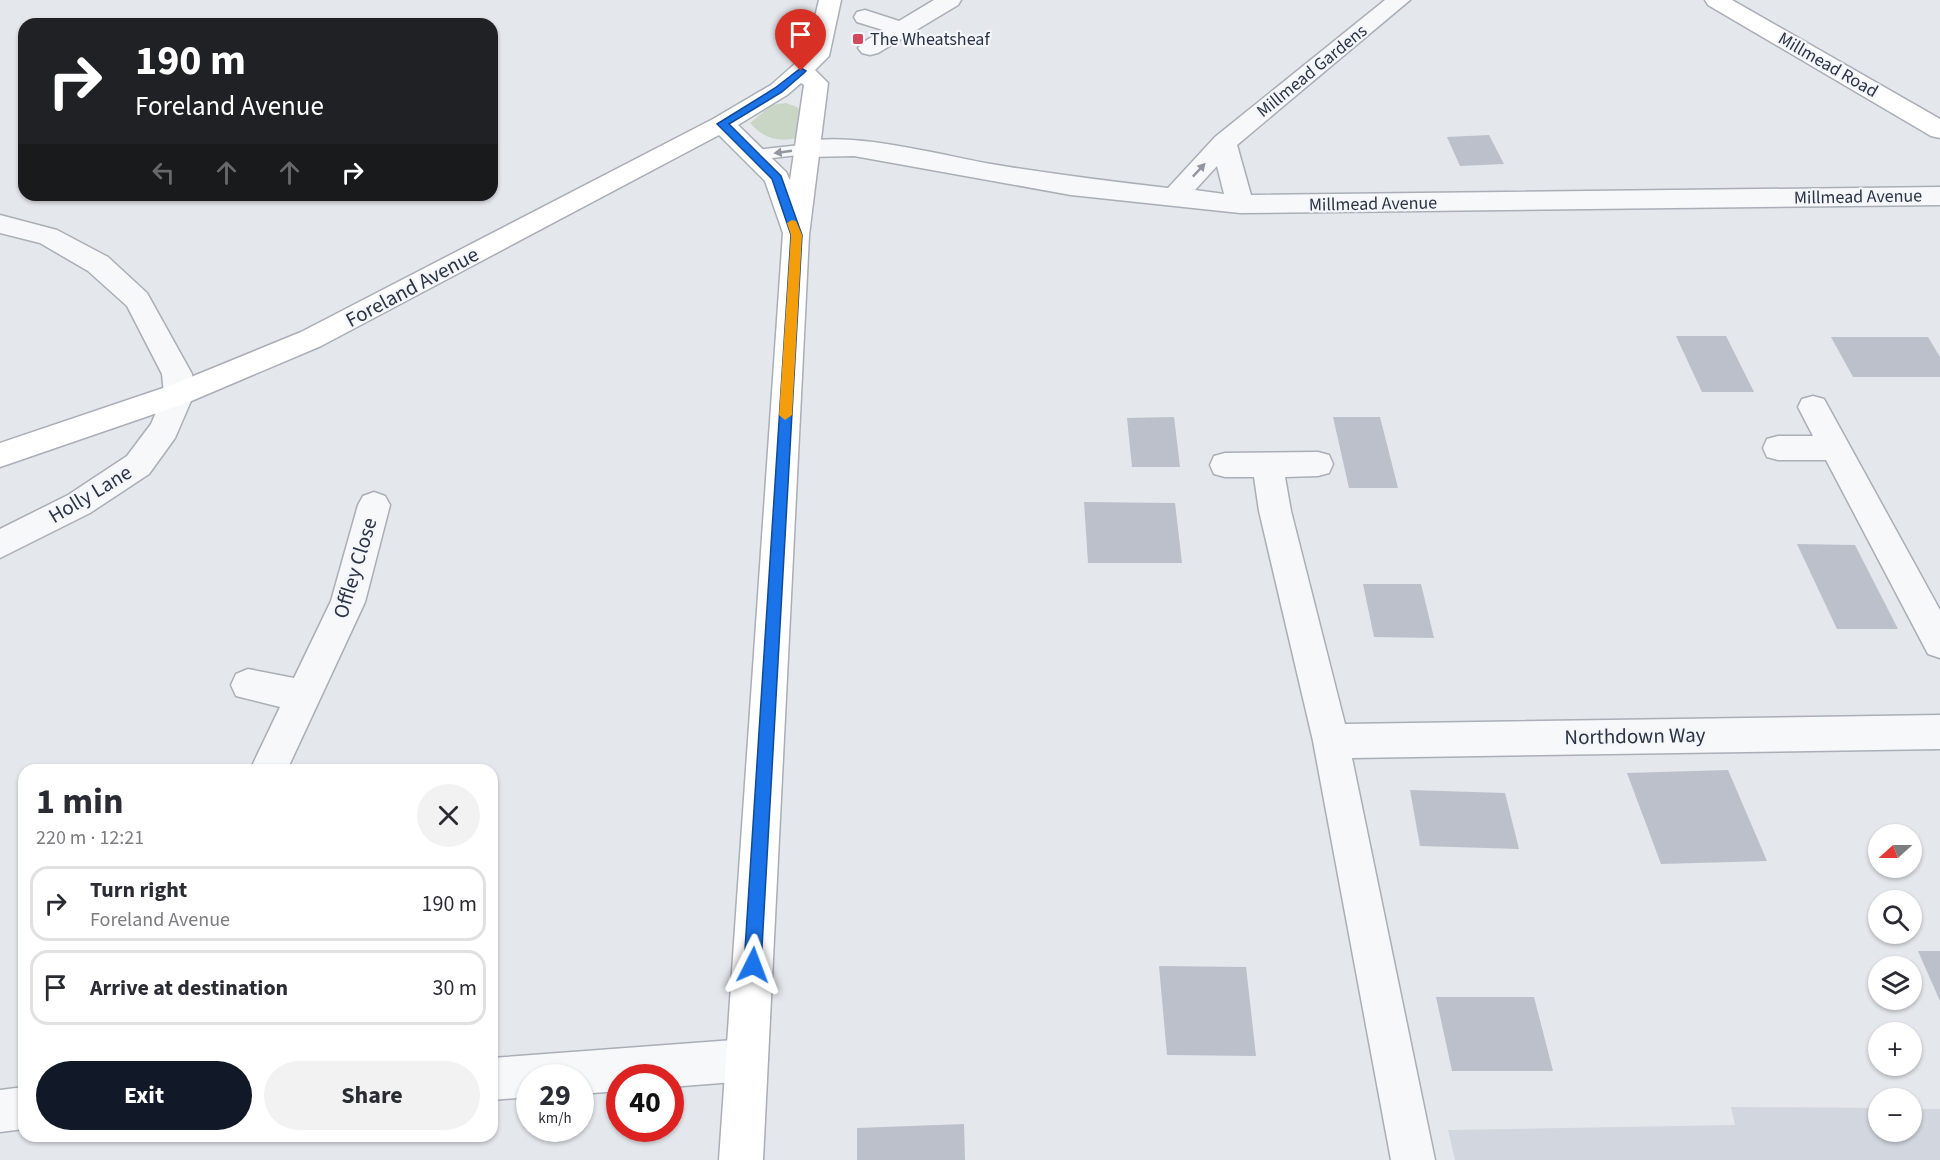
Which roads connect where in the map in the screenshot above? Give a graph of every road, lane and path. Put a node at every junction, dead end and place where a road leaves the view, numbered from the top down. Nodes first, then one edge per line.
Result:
1 (830, 0) edge
2 (950, 0) edge
3 (1399, 0) edge
4 (1716, 0) edge
5 (865, 17) dead end
6 (902, 28) junction
7 (870, 48) dead end
8 (801, 71) junction
9 (722, 124) junction
10 (1940, 130) edge
11 (1224, 142) junction
12 (809, 148) junction
13 (756, 156) junction
14 (1940, 196) edge
15 (1173, 198) junction
16 (1240, 204) junction
17 (0, 224) edge
18 (796, 235) junction
19 (179, 394) junction
20 (1812, 407) dead end
21 (1778, 448) dead end
22 (1836, 448) junction
23 (0, 455) edge
24 (1318, 464) dead end
25 (1225, 465) dead end
26 (1268, 465) junction
27 (374, 505) dead end
28 (0, 544) edge
29 (1940, 643) edge
30 (248, 685) dead end
31 (303, 696) junction
32 (1940, 732) edge
33 (1331, 741) junction
34 (270, 764) edge
35 (747, 1060) junction
36 (498, 1078) edge
37 (18, 1109) edge
38 (0, 1111) edge
39 (741, 1160) edge
40 (1413, 1160) edge

1 - 8 street, Foreland Avenue
2 - 6 street
3 - 11 street, Millmead Gardens
4 - 10 street, Millmead Road
5 - 6 street
6 - 7 street
8 - 9 street, Foreland Avenue
8 - 12 street
9 - 13 street
9 - 19 street, Foreland Avenue
15 -> 11 street, Millmead Gardens
11 - 16 street
12 -> 13 lane
12 - 15 street, Millmead Avenue
12 - 18 street
13 - 18 street
14 - 16 street, Millmead Avenue
15 - 16 street, Millmead Avenue
17 - 19 street
18 - 35 street
19 - 23 street, Foreland Avenue
19 - 28 street, Holly Lane
20 - 22 street
21 - 22 street
22 - 29 street
24 - 26 street
25 - 26 street
26 - 33 street
27 - 31 street, Offley Close
30 - 31 street
31 - 34 street, Offley Close
32 - 33 street, Northdown Way
33 - 40 street
35 - 36 street
35 - 39 street
37 - 38 street

